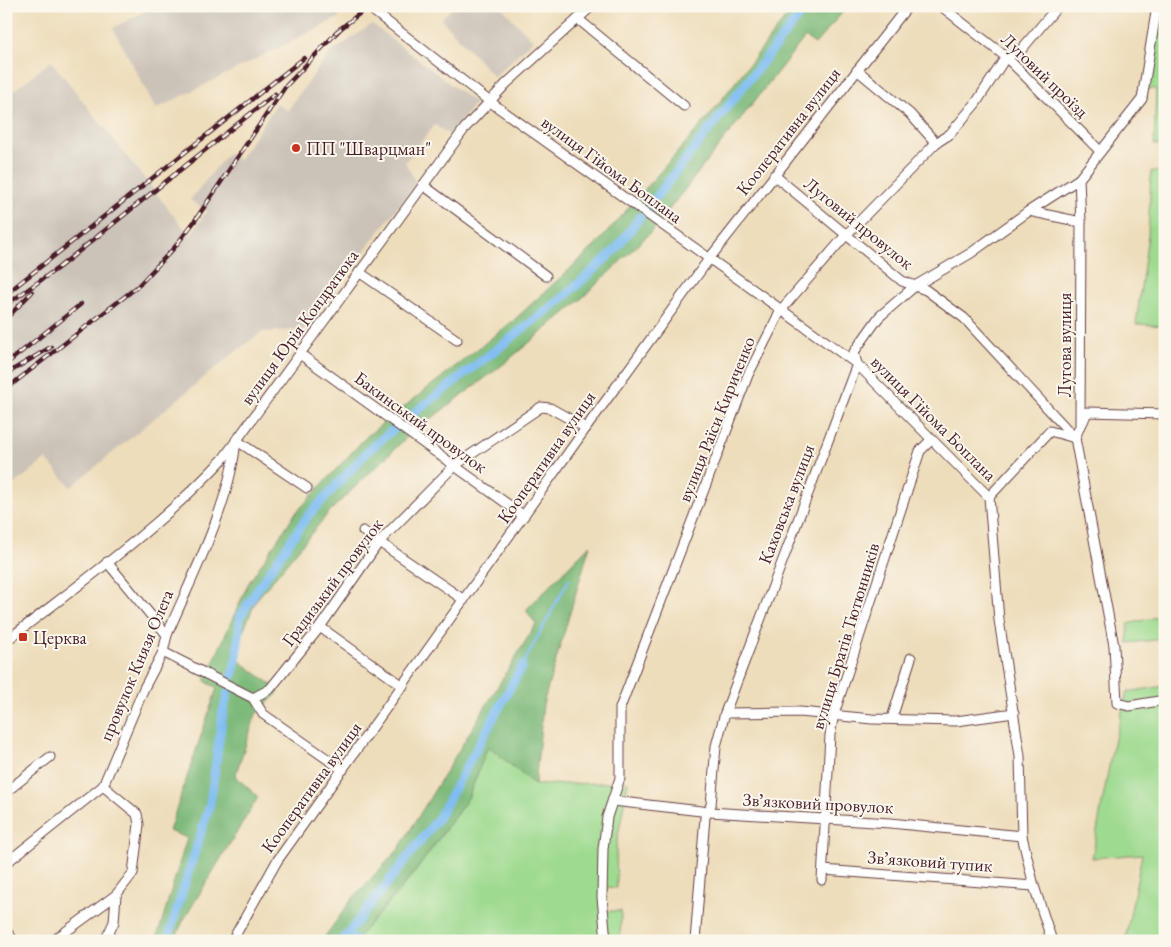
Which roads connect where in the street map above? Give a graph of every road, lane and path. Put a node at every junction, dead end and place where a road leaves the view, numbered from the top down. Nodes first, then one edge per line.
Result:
1 (367, 6) edge
2 (592, 6) edge
3 (908, 6) edge
4 (941, 6) edge
5 (1058, 6) edge
6 (1157, 6) edge
7 (578, 19) junction
8 (1006, 57) junction
9 (857, 70) junction
10 (490, 101) junction
11 (684, 106) dead end
12 (936, 143) junction
13 (1100, 151) junction
14 (774, 175) junction
15 (1078, 180) junction
16 (423, 185) junction
17 (1029, 211) junction
18 (1081, 222) junction
19 (846, 234) junction
20 (709, 259) junction
21 (359, 272) junction
22 (546, 276) dead end
23 (915, 286) junction
24 (781, 310) junction
25 (457, 340) dead end
26 (300, 354) junction
27 (857, 364) junction
28 (1165, 414) edge
29 (586, 428) junction
30 (1076, 438) junction
31 (236, 440) junction
32 (931, 440) junction
33 (454, 466) junction
34 (307, 488) dead end
35 (989, 498) junction
36 (524, 516) junction
37 (363, 531) dead end
38 (380, 542) junction
39 (107, 562) junction
40 (464, 600) junction
41 (320, 628) junction
42 (168, 635) junction
43 (6, 641) edge
44 (163, 652) junction
45 (911, 658) dead end
46 (403, 686) junction
47 (253, 698) junction
48 (1165, 700) edge
49 (725, 713) junction
50 (1014, 713) junction
51 (834, 714) junction
52 (892, 718) junction
53 (50, 756) dead end
54 (343, 770) junction
55 (102, 786) junction
56 (6, 792) edge
57 (613, 801) junction
58 (710, 812) junction
59 (825, 819) junction
60 (1022, 836) junction
61 (6, 863) edge
62 (823, 870) junction
63 (822, 880) dead end
64 (1034, 886) junction
65 (116, 895) junction
66 (6, 931) edge
67 (14, 941) edge
68 (53, 941) edge
69 (106, 941) edge
70 (232, 941) edge
71 (606, 941) edge
72 (695, 941) edge
73 (1052, 941) edge

1 - 10 street, вулиця Гійома Боплана
2 - 7 street, вулиця Юрія Кондратюка
3 - 9 street, Кооперативна вулиця
4 - 8 street, Луговий проїзд
5 - 8 street, вулиця Раїси Кириченко
6 - 13 street
7 - 10 street, вулиця Юрія Кондратюка
7 - 11 street
8 - 12 street, вулиця Раїси Кириченко
8 - 13 street, Луговий проїзд
9 - 12 street
9 - 14 street, Кооперативна вулиця
10 - 16 street, вулиця Юрія Кондратюка
10 - 20 street, вулиця Гійома Боплана
12 - 19 street, вулиця Раїси Кириченко
13 - 15 street
14 - 19 street, Луговий провулок
14 - 20 street, Кооперативна вулиця
15 - 17 street, Каховська вулиця
15 - 18 street, Лугова вулиця
16 - 21 street, вулиця Юрія Кондратюка
16 - 22 street
17 - 18 street
17 - 23 street, Каховська вулиця
18 - 30 street, Лугова вулиця
19 - 23 street, Луговий провулок
19 - 24 street, вулиця Раїси Кириченко
20 - 24 street, вулиця Гійома Боплана
20 - 29 street, Кооперативна вулиця
21 - 25 street
21 - 26 street, вулиця Юрія Кондратюка
23 - 27 street, Каховська вулиця
23 - 30 street, Луговий провулок
24 - 27 street, вулиця Гійома Боплана
24 - 57 street, вулиця Раїси Кириченко
26 - 31 street, вулиця Юрія Кондратюка
26 - 33 street, Бакинський провулок
27 - 32 street, вулиця Гійома Боплана
27 - 49 street, Каховська вулиця
28 - 30 street
29 - 33 street, Градизький провулок
29 - 36 street, Кооперативна вулиця
30 - 35 street
30 - 48 street, Лугова вулиця
31 - 34 street
31 - 39 street, вулиця Юрія Кондратюка
31 - 42 street, провулок Князя Олега
32 - 35 street, вулиця Гійома Боплана
32 - 51 street, вулиця Братів Тютюнників
33 - 36 street, Бакинський провулок
33 - 38 street, Градизький провулок
35 - 50 street, вулиця Гійома Боплана
36 - 40 street, Кооперативна вулиця
37 - 38 street
38 - 40 street
38 - 41 street, Градизький провулок
39 - 42 street
39 - 43 street, вулиця Юрія Кондратюка
40 - 46 street, Кооперативна вулиця
41 - 46 street
41 - 47 street, Градизький провулок
42 - 44 street, провулок Князя Олега
44 - 47 street
44 - 55 street, провулок Князя Олега
45 - 52 street
46 - 54 street, Кооперативна вулиця
47 - 54 street
49 - 51 street
49 - 58 street, Каховська вулиця
50 - 52 street
50 - 60 street, вулиця Гійома Боплана
51 - 52 street
51 - 59 street, вулиця Братів Тютюнників
53 - 56 street
54 - 70 street, Кооперативна вулиця
55 - 61 street, провулок Князя Олега
55 - 65 street
57 - 58 street, Звʼязковий провулок
57 - 71 street, вулиця Раїси Кириченко
58 - 59 street, Звʼязковий провулок
58 - 72 street, Каховська вулиця
59 - 60 street, Звʼязковий провулок
59 - 62 street, вулиця Братів Тютюнників
60 - 64 street, вулиця Гійома Боплана
62 - 63 street, вулиця Братів Тютюнників
62 - 64 street, Звʼязковий тупик
64 - 73 street, вулиця Гійома Боплана
65 - 68 street
65 - 69 street
66 - 67 street

